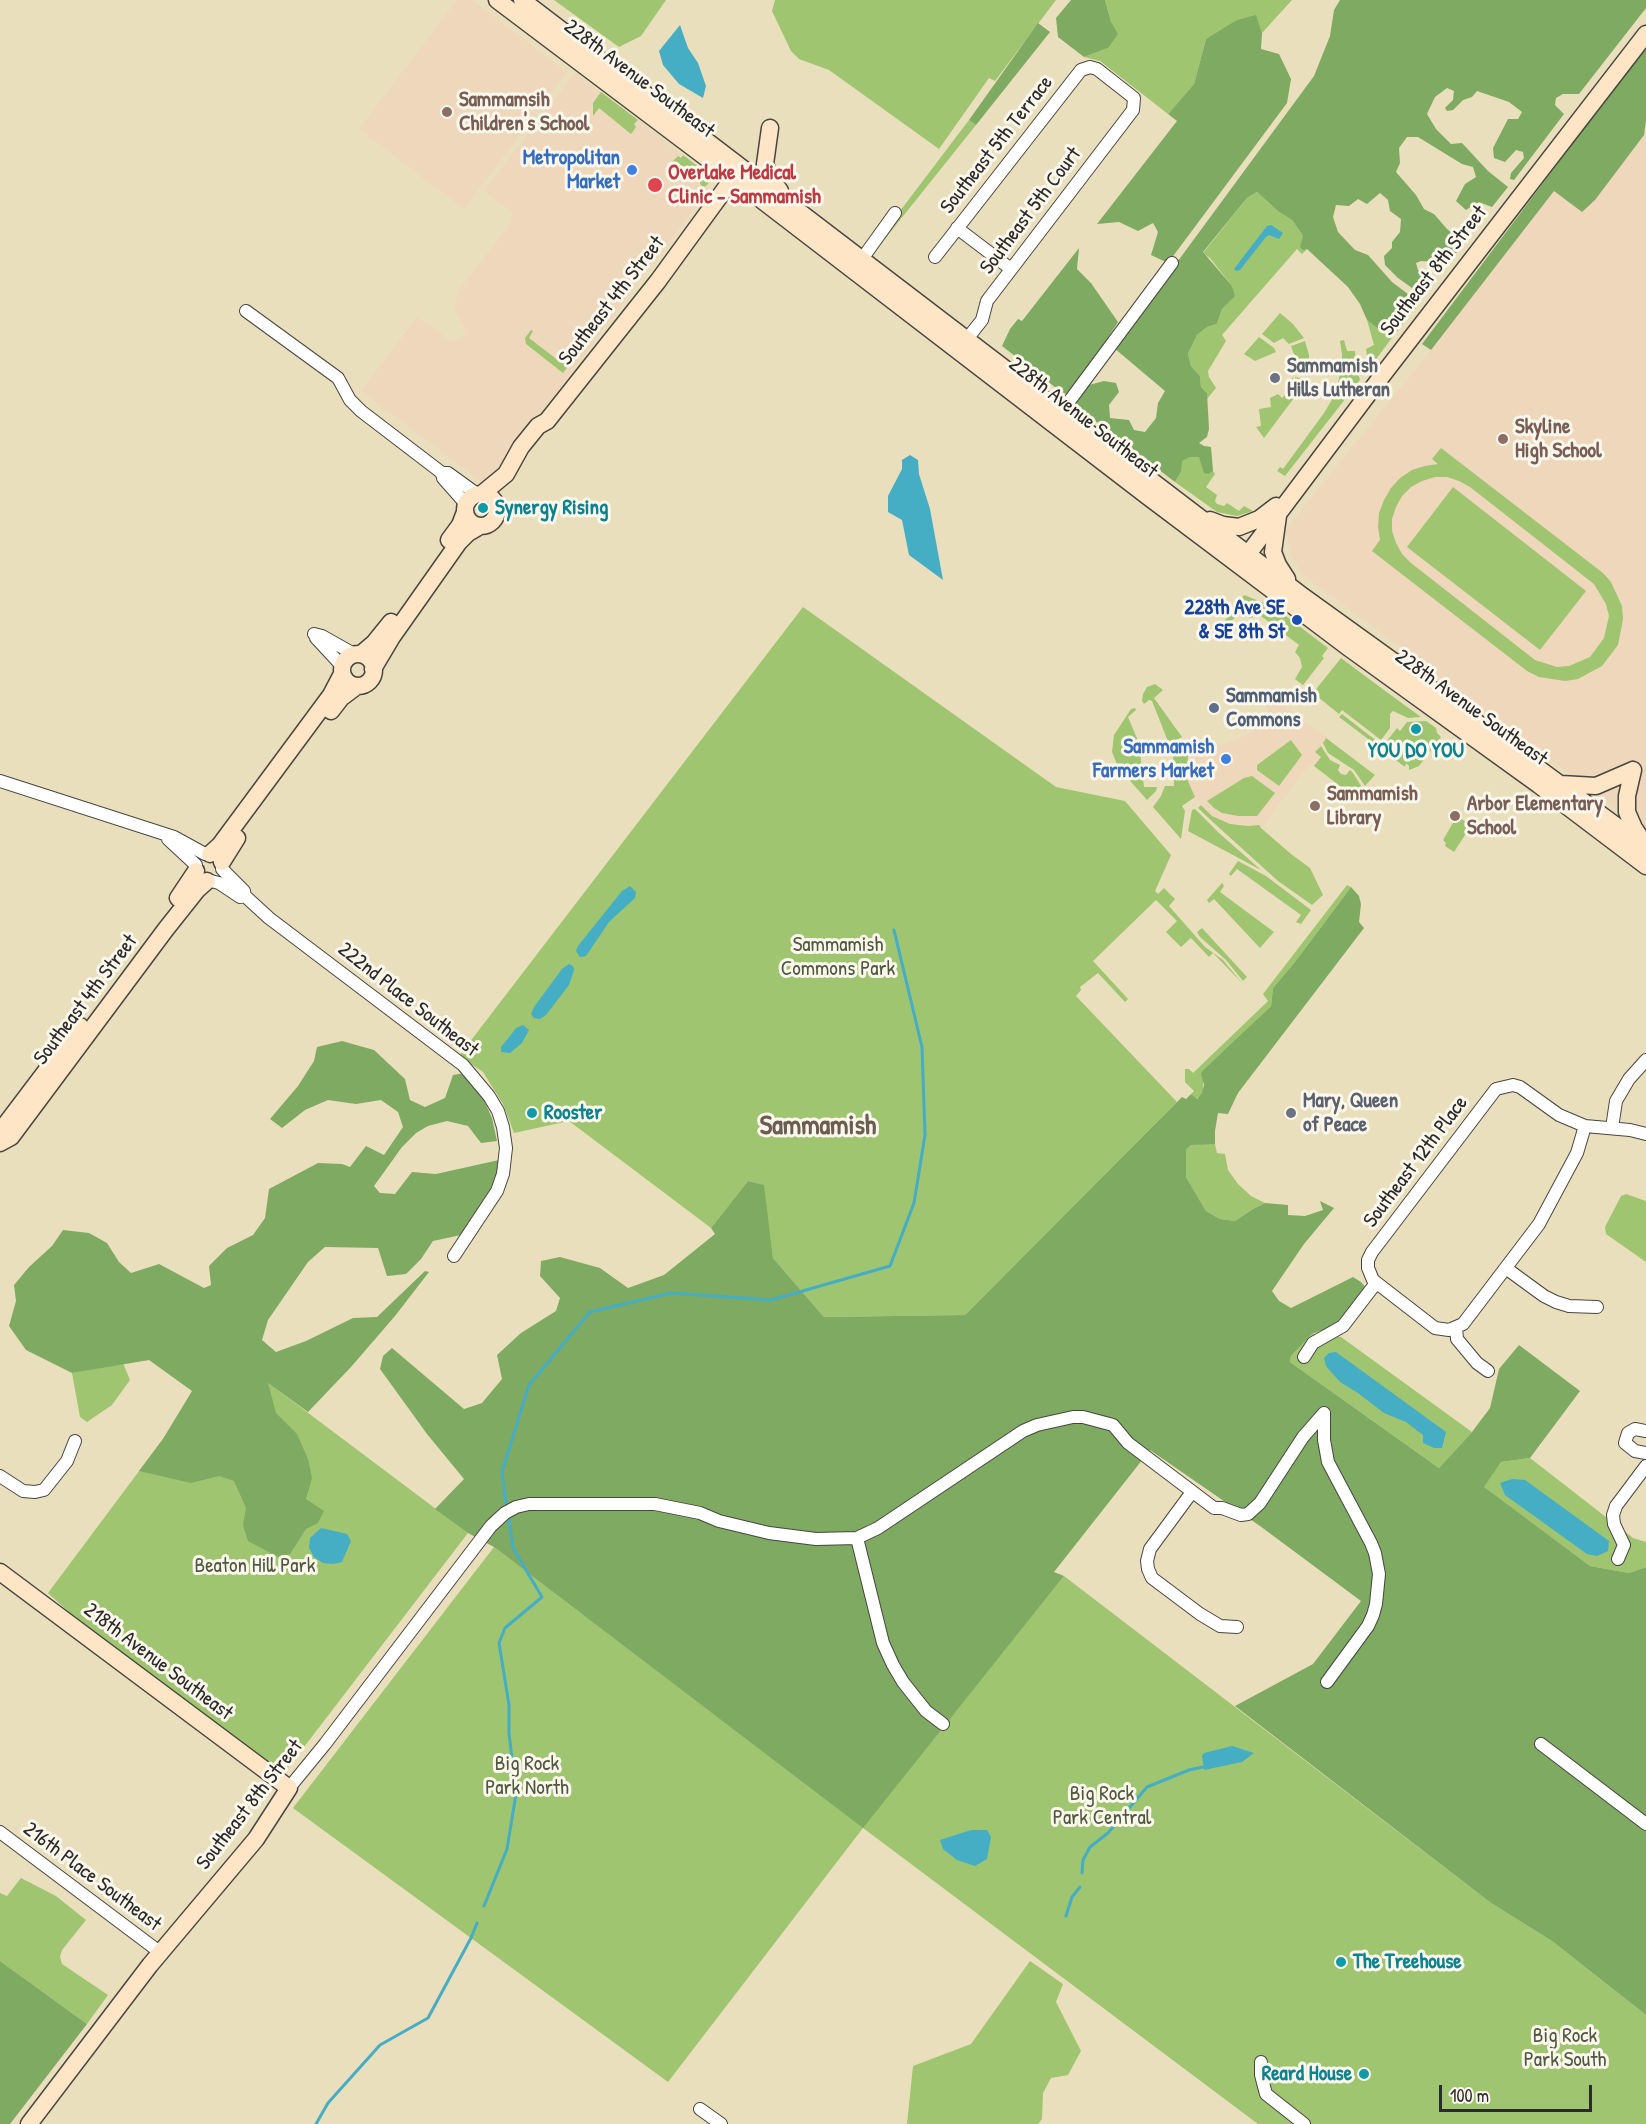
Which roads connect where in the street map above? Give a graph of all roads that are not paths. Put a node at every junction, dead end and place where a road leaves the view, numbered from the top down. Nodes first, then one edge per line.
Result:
1 (496, 0) edge
2 (522, 0) edge
3 (1646, 34) edge
4 (1096, 69) joint
5 (770, 128) dead end
6 (733, 178) junction
7 (895, 213) dead end
8 (809, 218) junction
9 (957, 228) junction
10 (935, 257) dead end
11 (862, 259) junction
12 (1172, 263) dead end
13 (1011, 269) junction
14 (246, 311) dead end
15 (967, 339) junction
16 (1062, 411) junction
17 (547, 421) junction
18 (1295, 490) junction
19 (473, 501) junction
20 (497, 507) junction
21 (1279, 512) junction
22 (1195, 515) junction
23 (480, 526) junction
24 (1244, 560) junction
25 (1304, 597) junction
26 (350, 662) junction
27 (374, 669) junction
28 (357, 686) junction
29 (0, 781) edge
30 (1561, 784) junction
31 (1646, 847) edge
32 (1646, 866) edge
33 (209, 867) junction
34 (1646, 1060) edge
35 (1585, 1126) junction
36 (1612, 1128) junction
37 (1646, 1134) edge
38 (0, 1137) edge
39 (0, 1143) edge
40 (454, 1256) dead end
41 (1507, 1269) junction
42 (1376, 1283) junction
43 (1597, 1307) dead end
44 (1452, 1329) junction
45 (1305, 1357) dead end
46 (1488, 1371) dead end
47 (1646, 1431) edge
48 (75, 1441) dead end
49 (1646, 1453) edge
50 (1646, 1466) edge
51 (0, 1476) edge
52 (1192, 1492) junction
53 (857, 1538) junction
54 (1618, 1559) dead end
55 (0, 1572) edge
56 (1237, 1627) dead end
57 (1327, 1682) dead end
58 (943, 1724) dead end
59 (1541, 1744) dead end
60 (289, 1788) junction
61 (1646, 1824) edge
62 (0, 1832) edge
63 (161, 1953) junction
64 (1261, 2062) dead end
65 (700, 2109) dead end
66 (29, 2124) edge
67 (721, 2124) edge
68 (1304, 2124) edge

1 - 6 street, 228th Avenue Southeast
2 - 8 street, 228th Avenue Southeast
3 - 18 street, Southeast 8th Street
4 - 9 street, Southeast 5th Terrace
4 - 13 street, Southeast 5th Court
5 - 8 street
6 - 17 street, Southeast 4th Street
6 - 24 street, 228th Avenue Southeast
7 - 11 street
8 - 11 street, 228th Avenue Southeast
9 - 10 street, Southeast 5th Terrace
9 - 13 street
11 - 15 street, 228th Avenue Southeast
12 - 16 street
13 - 15 street, Southeast 5th Court
14 - 19 street
15 - 16 street, 228th Avenue Southeast
16 - 22 street, 228th Avenue Southeast
17 - 19 street, Southeast 4th Street
17 - 20 street, Southeast 4th Street
18 - 21 street, Southeast 8th Street
18 - 22 street
19 - 20 street
19 - 23 street
19 - 26 street, Southeast 4th Street
20 - 23 street
21 - 24 street, Southeast 8th Street
21 - 25 street
22 - 24 street, 228th Avenue Southeast
23 - 27 street
24 - 25 street, 228th Avenue Southeast
24 - 32 street, 228th Avenue Southeast
25 - 30 street, 228th Avenue Southeast
26 - 27 street
26 - 28 street
26 - 33 street, Southeast 4th Street
27 - 28 street
28 - 33 street, Southeast 4th Street
29 - 33 street, 222nd Place Southeast
30 - 31 street, 228th Avenue Southeast
30 - 31 street
33 - 38 street, Southeast 4th Street
33 - 39 street, Southeast 4th Street
33 - 40 street, 222nd Place Southeast
34 - 36 street
35 - 36 street
35 - 41 street
35 - 42 street, Southeast 12th Place
36 - 37 street
41 - 43 street
41 - 44 street
42 - 44 street
42 - 45 street
44 - 46 street
47 - 49 street
48 - 51 street
50 - 54 street
52 - 53 street
52 - 56 street
52 - 57 street
53 - 58 street
53 - 60 street, Southeast 8th Street
55 - 60 street, 218th Avenue Southeast
59 - 61 street
60 - 63 street, Southeast 8th Street
62 - 63 street, 216th Place Southeast
63 - 66 street, Southeast 8th Street
64 - 68 street
65 - 67 street

